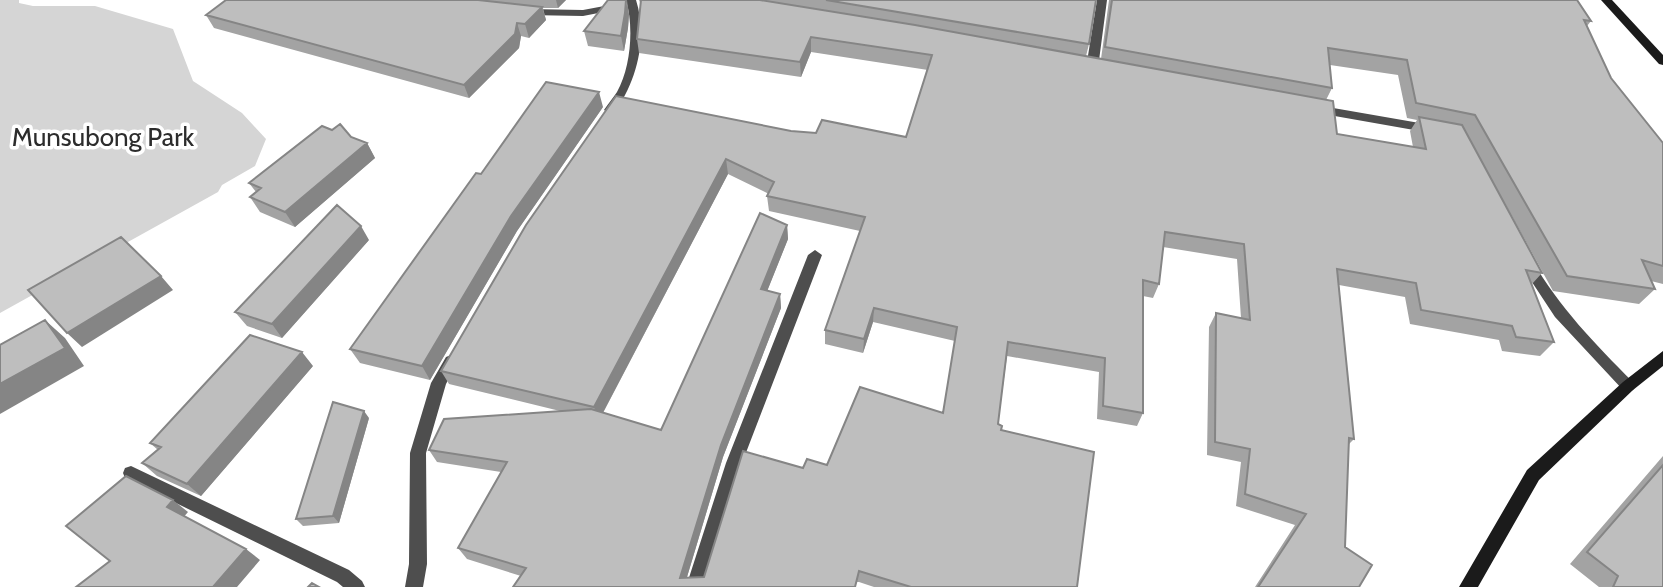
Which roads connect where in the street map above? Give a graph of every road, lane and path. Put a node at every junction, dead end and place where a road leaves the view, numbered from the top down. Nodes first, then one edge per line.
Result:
1 (632, 0) edge
2 (1102, 0) edge
3 (1606, 0) edge
4 (509, 10) edge
5 (1663, 62) edge
6 (1078, 65) edge
7 (1092, 68) junction
8 (1105, 71) edge
9 (1309, 107) edge
10 (601, 122) edge
11 (1445, 132) edge
12 (1521, 253) edge
13 (815, 255) dead end
14 (458, 349) edge
15 (1663, 357) edge
16 (1628, 386) junction
17 (131, 473) dead end
18 (356, 587) edge
19 (414, 587) edge
20 (695, 587) edge
21 (1468, 587) edge

1 - 4 street
1 - 10 street
2 - 7 street
3 - 5 street
6 - 7 street
7 - 8 street
9 - 11 street
12 - 16 street
13 - 20 street
14 - 19 street
15 - 16 street
16 - 21 street
17 - 18 street

